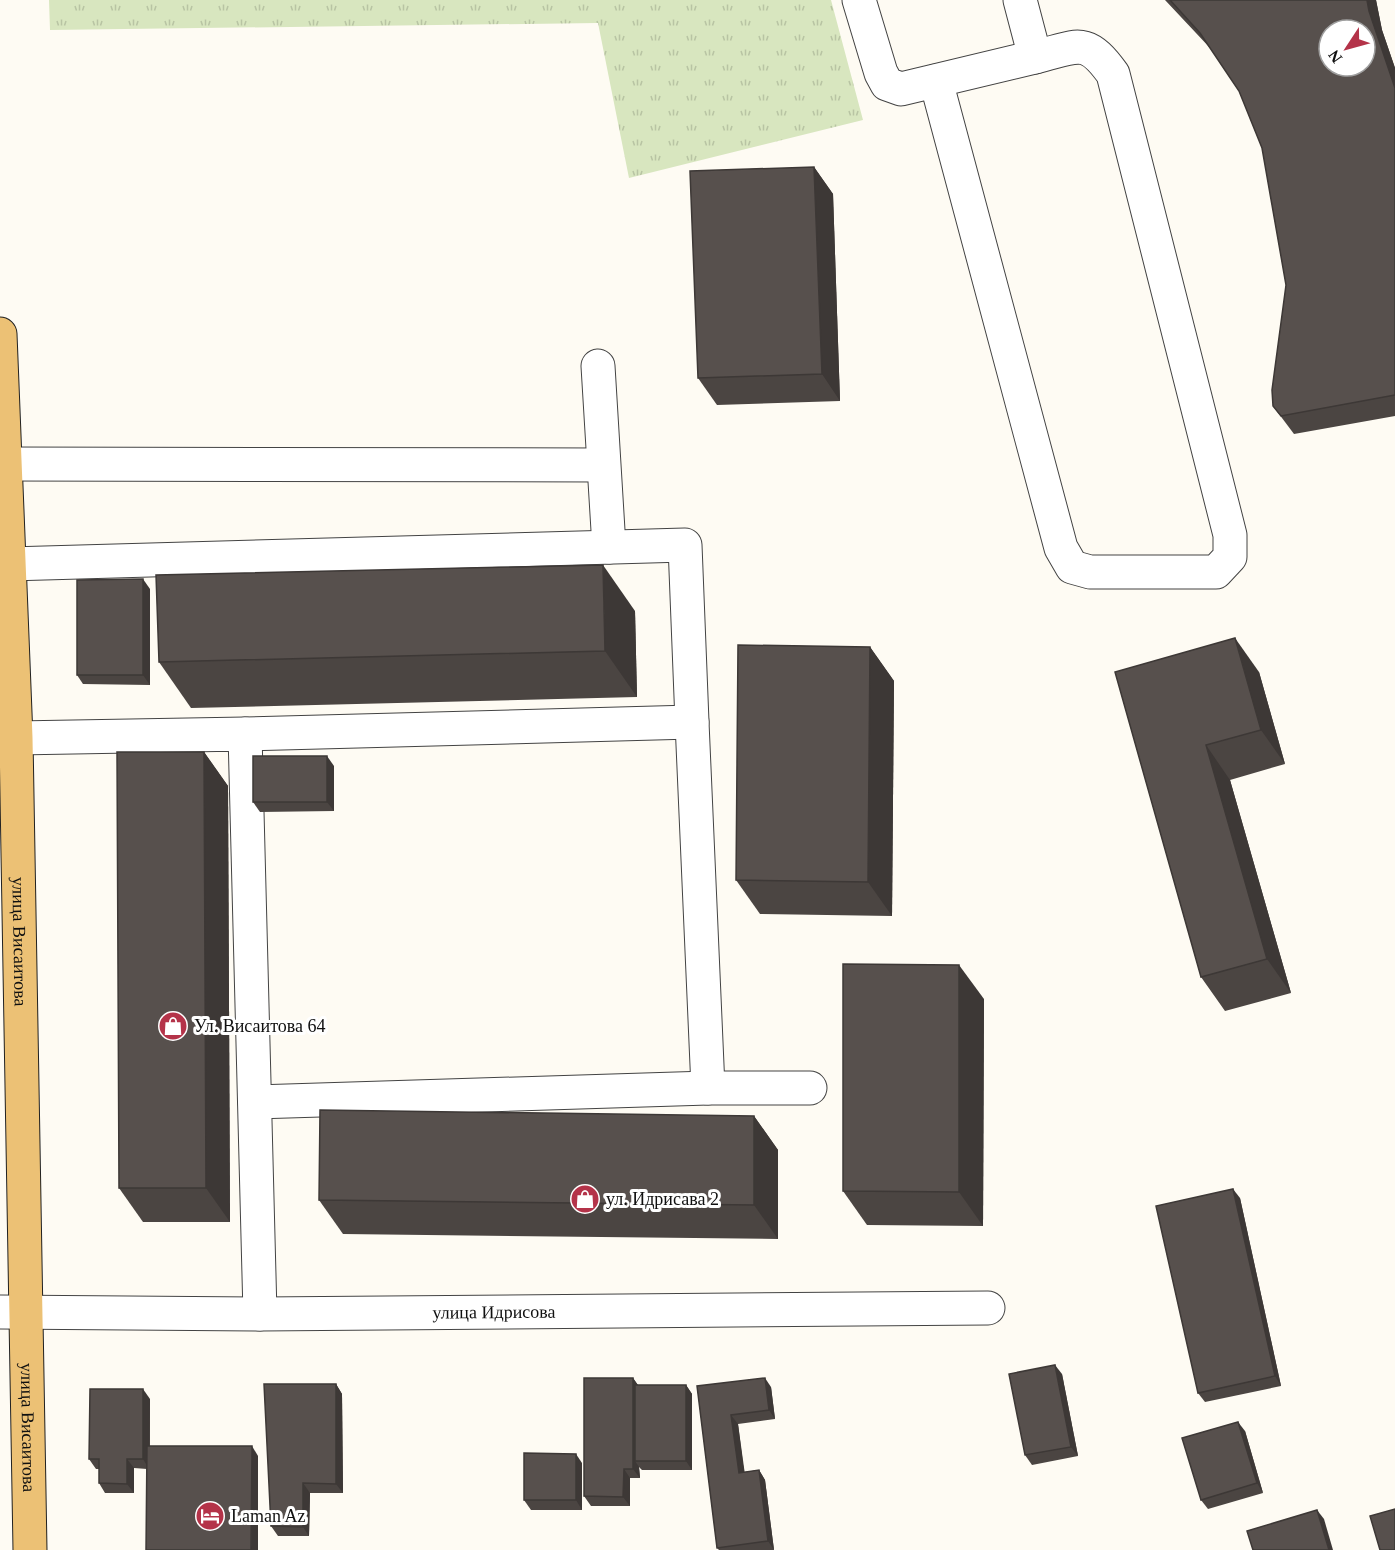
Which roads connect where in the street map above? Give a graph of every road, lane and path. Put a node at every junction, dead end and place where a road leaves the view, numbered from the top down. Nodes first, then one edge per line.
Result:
1 (860, 0) edge
2 (1020, 0) edge
3 (1035, 57) junction
4 (936, 81) junction
5 (0, 334) edge
6 (598, 366) dead end
7 (5, 464) junction
8 (603, 465) junction
9 (4, 523) edge
10 (609, 547) junction
11 (9, 564) junction
12 (692, 722) junction
13 (245, 734) junction
14 (16, 738) junction
15 (708, 1088) junction
16 (810, 1088) dead end
17 (255, 1102) junction
18 (988, 1308) dead end
19 (12, 1312) edge
20 (260, 1314) junction
21 (30, 1550) edge

1 - 4 street
2 - 3 street
3 - 4 street
3 - 4 street
5 - 7 main road, улица Висаитова
6 - 8 street
7 - 8 street
7 - 9 main road, улица Висаитова
8 - 10 street
9 - 11 main road, улица Висаитова
10 - 11 street
10 - 12 street
11 - 14 main road, улица Висаитова
12 - 13 street
12 - 15 street
13 - 14 street
13 - 17 street
14 - 19 main road, улица Висаитова
15 - 16 street
15 - 17 street
17 - 20 street
18 - 20 street, улица Идрисова
19 - 20 street, улица Идрисова
19 - 21 main road, улица Висаитова

